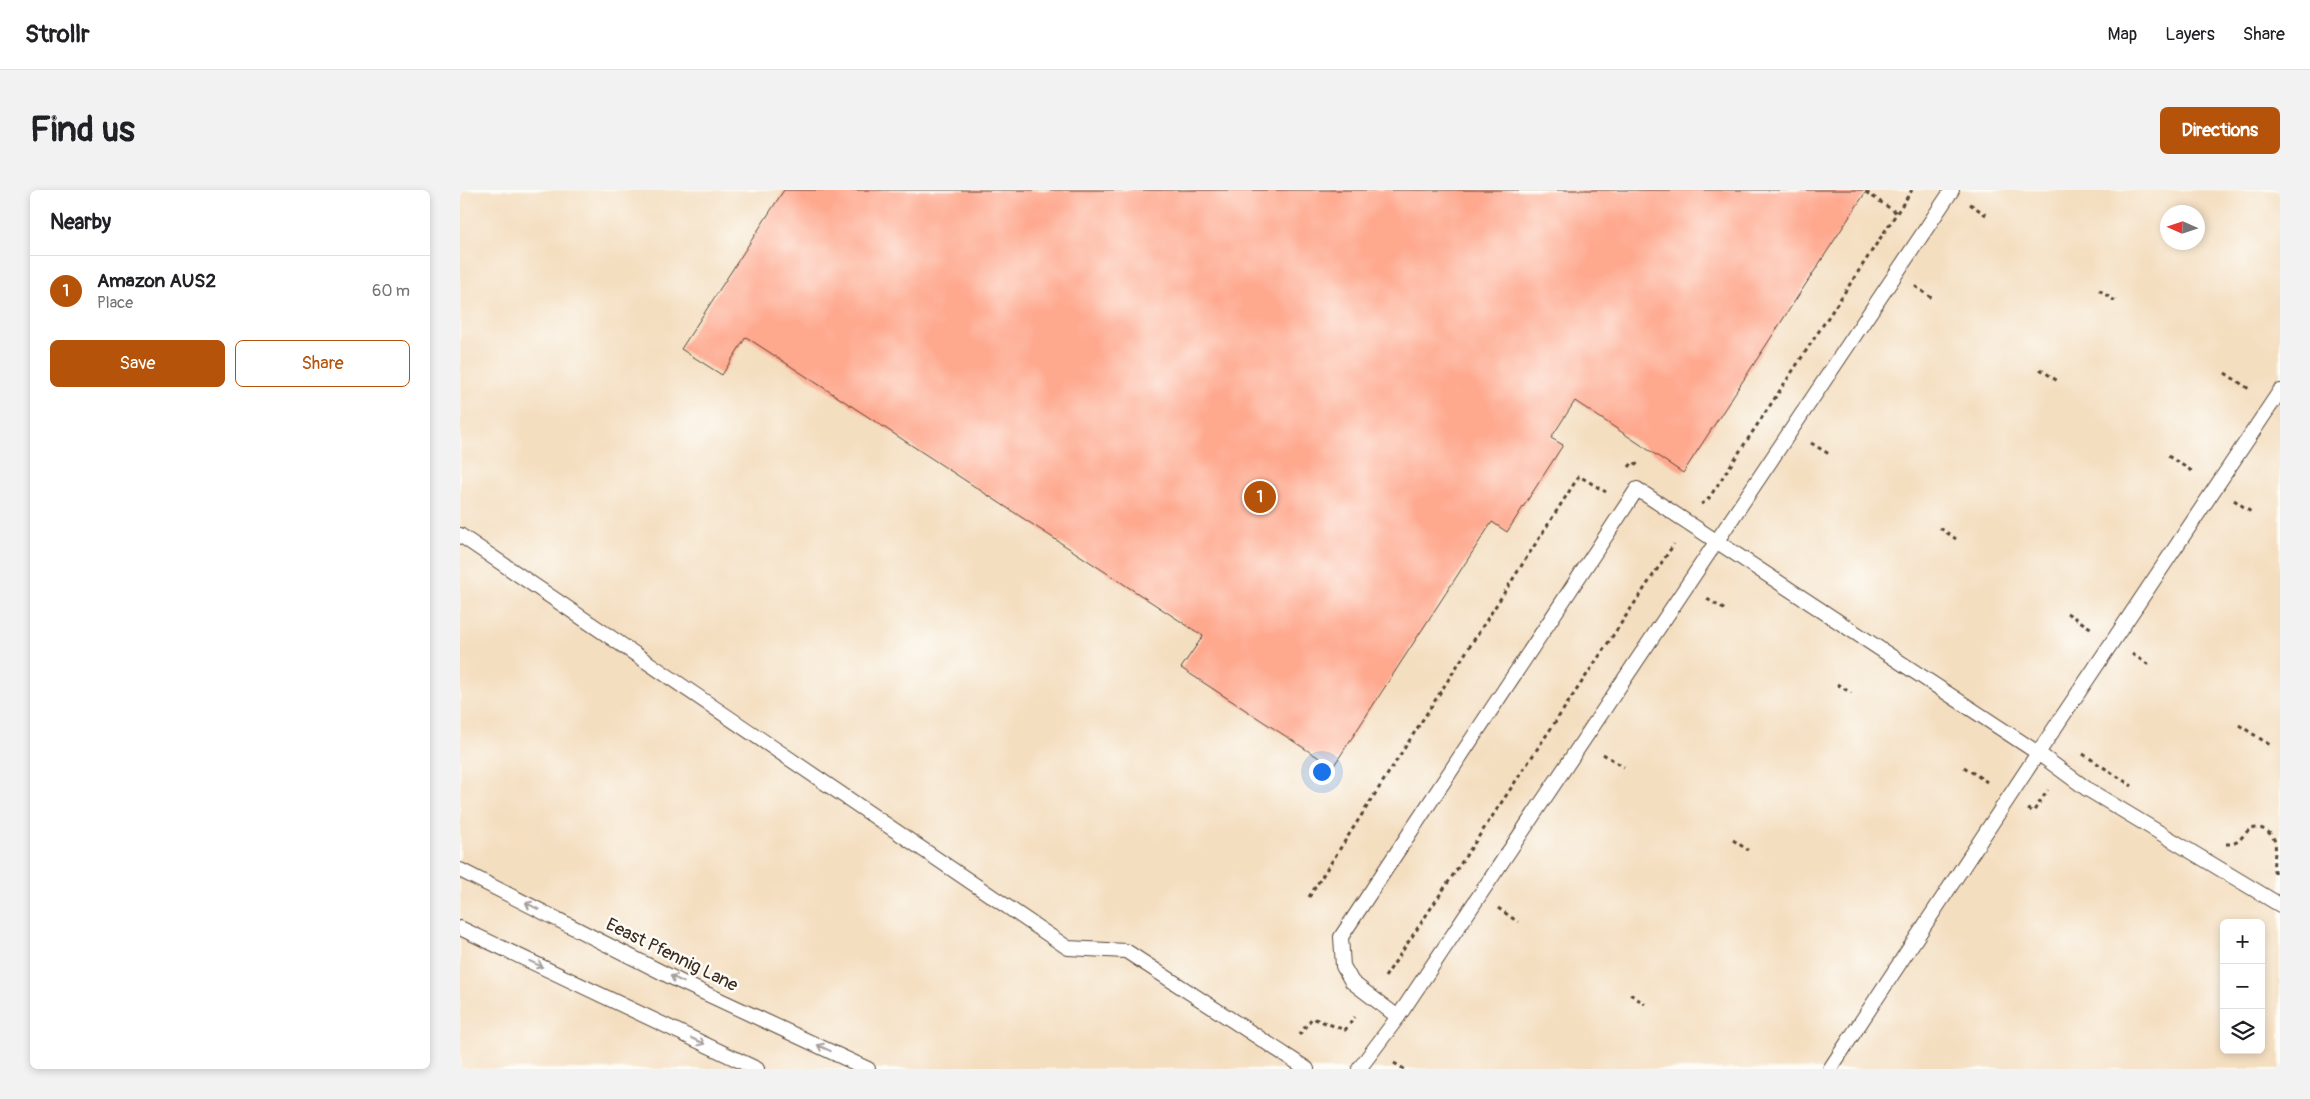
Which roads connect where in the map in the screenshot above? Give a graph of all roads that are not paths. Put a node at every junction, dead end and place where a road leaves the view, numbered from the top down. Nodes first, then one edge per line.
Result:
1 (1958, 195) edge
2 (2280, 391) edge
3 (460, 535) edge
4 (1718, 541) junction
5 (2038, 753) junction
6 (460, 870) edge
7 (2280, 905) edge
8 (460, 928) edge
9 (1398, 1017) junction
10 (757, 1069) edge
11 (868, 1069) edge
12 (1307, 1069) edge
13 (1359, 1069) edge
14 (1830, 1069) edge

1 - 4 lane
2 - 5 lane
3 - 12 lane
4 - 5 lane
4 - 9 lane
4 - 9 lane
5 - 7 lane
5 - 14 lane
11 -> 6 lane, Eeast Pfennig Lane
8 -> 10 lane
9 - 13 lane

